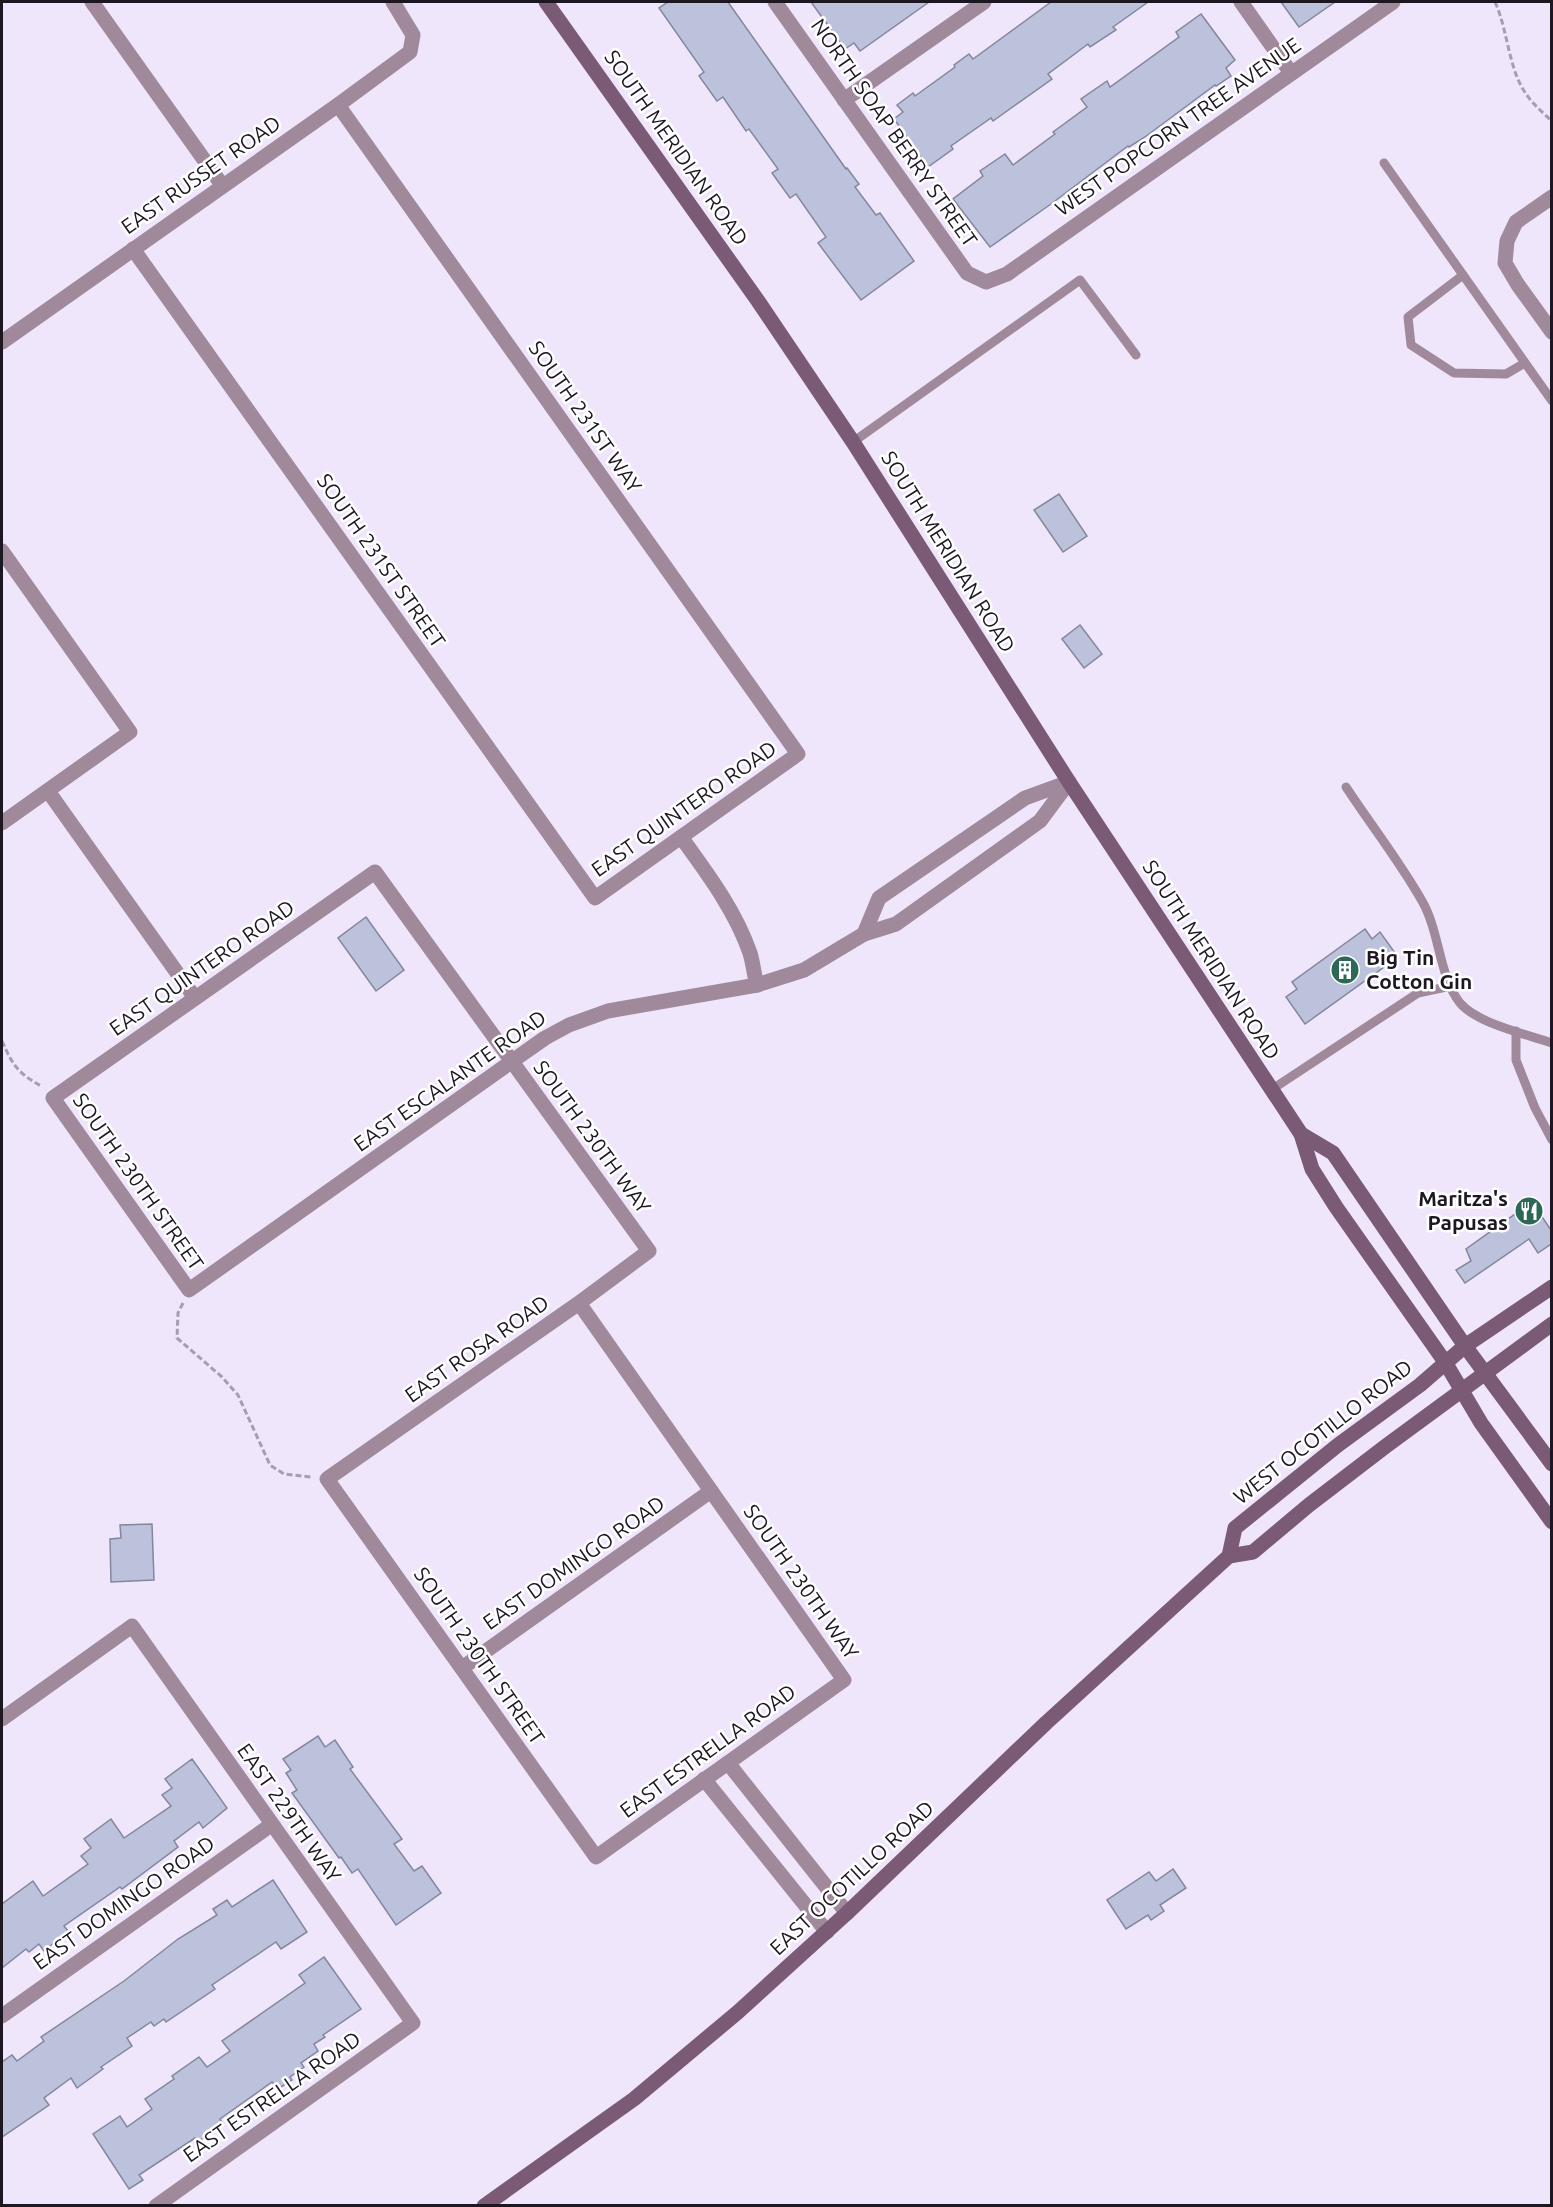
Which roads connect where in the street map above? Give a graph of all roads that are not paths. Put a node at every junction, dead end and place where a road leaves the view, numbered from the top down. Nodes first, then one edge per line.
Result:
1 (92, 2) edge
2 (393, 2) edge
3 (546, 2) edge
4 (775, 2) edge
5 (984, 2) edge
6 (1241, 2) edge
7 (1393, 2) edge
8 (1291, 73) junction
9 (844, 100) junction
10 (338, 105) junction
11 (1384, 163) dead end
12 (222, 185) junction
13 (1551, 197) edge
14 (133, 249) junction
15 (1463, 275) junction
16 (986, 282) joint
17 (1551, 332) edge
18 (2, 342) edge
19 (1136, 355) dead end
20 (1525, 363) junction
21 (1551, 401) edge
22 (853, 442) junction
23 (2, 551) edge
24 (798, 754) joint
25 (1069, 782) junction
26 (1346, 787) dead end
27 (48, 791) junction
28 (2, 823) edge
29 (681, 837) junction
30 (375, 872) joint
31 (595, 898) joint
32 (864, 934) junction
33 (757, 985) junction
34 (1451, 986) junction
35 (195, 998) junction
36 (1516, 1031) junction
37 (1551, 1043) edge
38 (511, 1062) junction
39 (1271, 1090) junction
40 (53, 1098) joint
41 (1301, 1134) junction
42 (1551, 1140) edge
43 (649, 1251) joint
44 (1551, 1287) edge
45 (189, 1290) joint
46 (579, 1303) junction
47 (1551, 1324) edge
48 (1465, 1346) junction
49 (1445, 1362) junction
50 (1485, 1373) junction
51 (1460, 1390) junction
52 (1551, 1464) edge
53 (327, 1479) joint
54 (711, 1491) junction
55 (1551, 1522) edge
56 (1229, 1556) junction
57 (462, 1668) junction
58 (844, 1680) joint
59 (2, 1719) edge
60 (728, 1762) junction
61 (704, 1779) junction
62 (272, 1825) junction
63 (596, 1857) joint
64 (847, 1913) junction
65 (827, 1932) junction
66 (2, 2016) edge
67 (413, 2023) joint
68 (156, 2205) edge
69 (484, 2205) edge

1 - 12 street
2 - 10 street, EAST RUSSET ROAD
3 - 22 street, SOUTH MERIDIAN ROAD
4 - 9 street, NORTH SOAP BERRY STREET
5 - 9 street
6 - 8 street
7 - 8 street, WEST POPCORN TREE AVENUE
8 - 16 street, WEST POPCORN TREE AVENUE
9 - 16 street, NORTH SOAP BERRY STREET
10 - 12 street, EAST RUSSET ROAD
10 - 24 street, SOUTH 231ST WAY
11 - 15 lane
12 - 14 street, EAST RUSSET ROAD
13 - 17 street
14 - 18 street, EAST RUSSET ROAD
14 - 31 street, SOUTH 231ST STREET
15 - 20 lane
15 - 20 lane
19 - 22 lane
20 - 21 lane
22 - 25 street, SOUTH MERIDIAN ROAD
23 - 27 street
24 - 29 street, EAST QUINTERO ROAD
25 - 32 street, EAST ESCALANTE ROAD
25 - 32 street
25 - 39 street, SOUTH MERIDIAN ROAD
26 - 34 lane
27 - 28 street
27 - 35 street
29 - 31 street, EAST QUINTERO ROAD
29 - 33 street
30 - 35 street, EAST QUINTERO ROAD
30 - 38 street, SOUTH 230TH WAY
32 - 33 street, EAST ESCALANTE ROAD
33 - 38 street, EAST ESCALANTE ROAD
34 - 36 lane
34 - 39 lane
35 - 40 street, EAST QUINTERO ROAD
36 - 37 lane
36 - 42 lane
38 - 43 street, SOUTH 230TH WAY
38 - 45 street, EAST ESCALANTE ROAD
39 - 41 street, SOUTH MERIDIAN ROAD
40 - 45 street, SOUTH 230TH STREET
41 - 48 street, SOUTH MERIDIAN ROAD
41 - 49 street, SOUTH MERIDIAN ROAD
43 - 46 street, EAST ROSA ROAD
44 - 48 street, WEST OCOTILLO ROAD
46 - 53 street, EAST ROSA ROAD
46 - 54 street, SOUTH 230TH WAY
47 - 50 street
48 - 49 street, WEST OCOTILLO ROAD
48 - 50 street, SOUTH MERIDIAN ROAD
49 - 51 street, SOUTH MERIDIAN ROAD
49 - 56 street, WEST OCOTILLO ROAD
50 - 51 street
50 - 52 street, SOUTH MERIDIAN ROAD
51 - 55 street, SOUTH MERIDIAN ROAD
51 - 56 street
53 - 57 street, SOUTH 230TH STREET
54 - 57 street, EAST DOMINGO ROAD
54 - 58 street, SOUTH 230TH WAY
56 - 64 street, EAST OCOTILLO ROAD
57 - 63 street, SOUTH 230TH STREET
58 - 60 street, EAST ESTRELLA ROAD
59 - 62 street, EAST 229TH WAY
60 - 61 street, EAST ESTRELLA ROAD
60 - 64 street
61 - 63 street, EAST ESTRELLA ROAD
61 - 65 street
62 - 66 street, EAST DOMINGO ROAD
62 - 67 street, EAST 229TH WAY
64 - 65 street, EAST OCOTILLO ROAD
65 - 69 street, EAST OCOTILLO ROAD
67 - 68 street, EAST ESTRELLA ROAD

